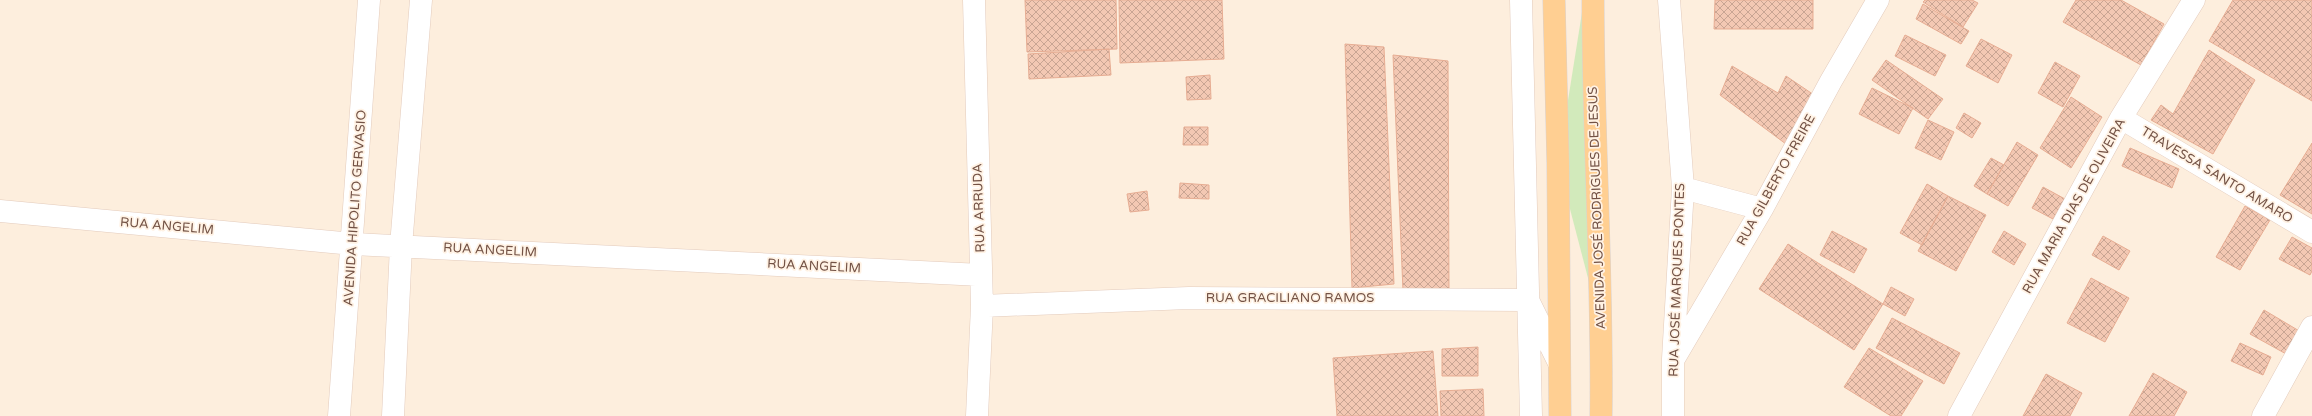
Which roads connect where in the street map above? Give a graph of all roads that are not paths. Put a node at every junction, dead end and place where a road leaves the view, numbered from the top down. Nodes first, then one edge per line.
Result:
1 (370, 0) edge
2 (421, 0) edge
3 (974, 0) edge
4 (1521, 0) edge
5 (1554, 0) edge
6 (1593, 0) edge
7 (1669, 0) edge
8 (1878, 0) edge
9 (2194, 0) edge
10 (2122, 118) junction
11 (1683, 188) junction
12 (1762, 209) junction
13 (0, 211) edge
14 (2312, 232) edge
15 (353, 244) junction
16 (401, 246) junction
17 (981, 274) junction
18 (1528, 300) junction
19 (982, 306) junction
20 (2312, 327) edge
21 (1673, 360) junction
22 (1559, 363) junction
23 (338, 416) edge
24 (393, 416) edge
25 (977, 416) edge
26 (1531, 416) edge
27 (1560, 416) edge
28 (1601, 416) edge
29 (1673, 416) edge
30 (1959, 416) edge
31 (2263, 416) edge

1 - 15 street, AVENIDA HIPOLITO GERVASIO
2 - 16 street
3 - 17 street, RUA ARRUDA
4 - 18 street
5 - 22 main road
6 - 28 main road, AVENIDA JOSÉ RODRIGUES DE JESUS
7 - 11 street, RUA JOSÉ MARQUES PONTES
8 - 12 street, RUA GILBERTO FREIRE
9 - 10 street, RUA MARIA DIAS DE OLIVEIRA
10 - 14 street, TRAVESSA SANTO AMARO
10 - 30 street, RUA MARIA DIAS DE OLIVEIRA
11 - 12 street
11 - 21 street, RUA JOSÉ MARQUES PONTES
12 - 21 street, RUA GILBERTO FREIRE
13 - 15 street, RUA ANGELIM
15 - 16 street, RUA ANGELIM
15 - 23 street, AVENIDA HIPOLITO GERVASIO
16 - 17 street, RUA ANGELIM
16 - 24 street
17 - 19 street, RUA ARRUDA
18 - 19 street, RUA GRACILIANO RAMOS
18 - 22 street
18 - 26 street
19 - 25 street, RUA ARRUDA
20 - 31 street
21 - 29 street, RUA JOSÉ MARQUES PONTES
22 - 27 main road

